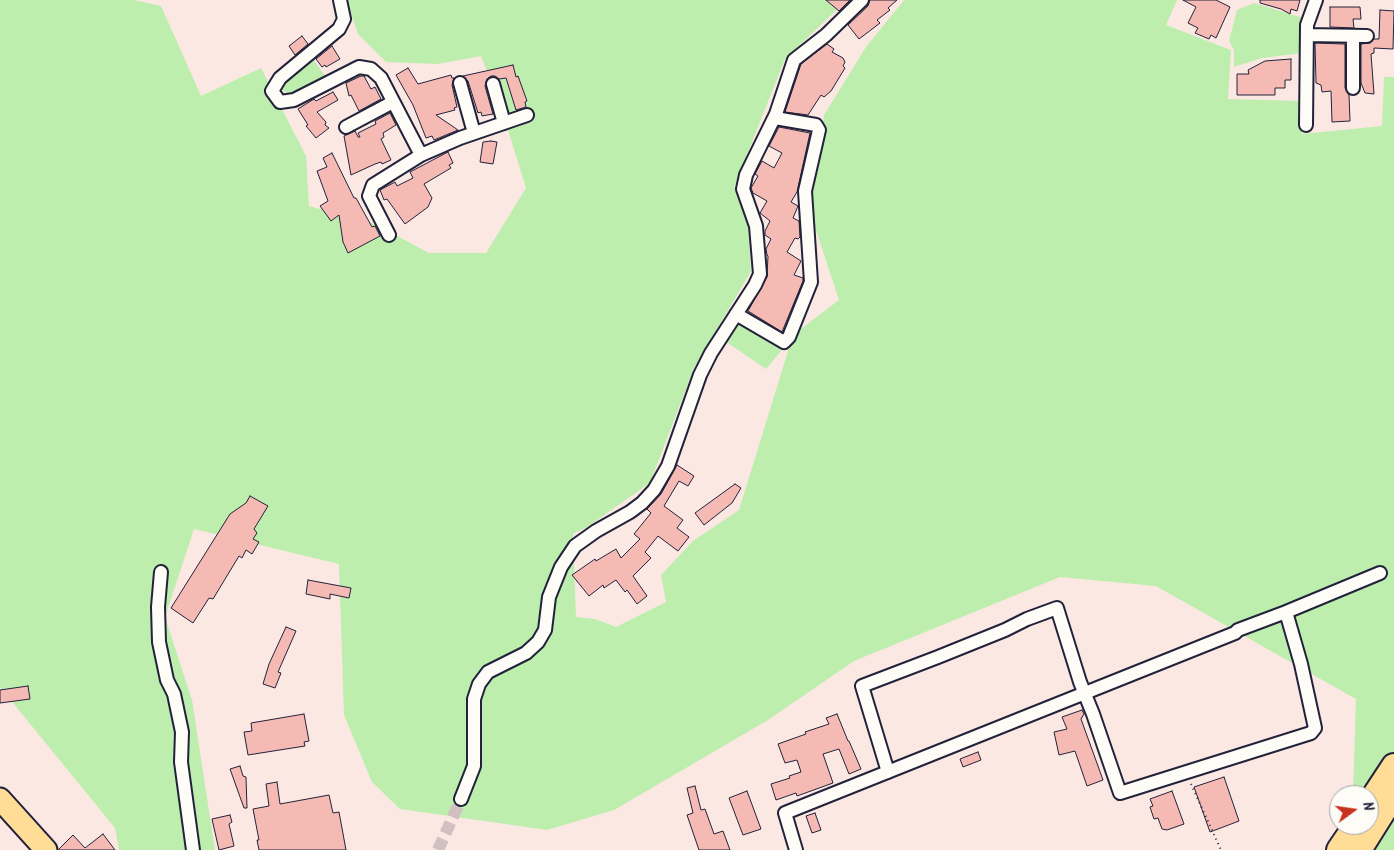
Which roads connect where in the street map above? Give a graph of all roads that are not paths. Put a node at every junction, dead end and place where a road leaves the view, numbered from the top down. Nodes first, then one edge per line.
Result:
1 (340, 0) edge
2 (862, 0) edge
3 (1316, 0) edge
4 (1307, 35) junction
5 (1353, 36) junction
6 (1367, 36) dead end
7 (460, 83) dead end
8 (493, 84) dead end
9 (1353, 88) dead end
10 (393, 102) junction
11 (527, 116) dead end
12 (775, 118) junction
13 (504, 123) junction
14 (1306, 125) dead end
15 (346, 127) dead end
16 (474, 133) junction
17 (422, 155) junction
18 (389, 235) dead end
19 (736, 314) junction
20 (161, 572) dead end
21 (1380, 573) dead end
22 (1286, 612) junction
23 (1085, 693) junction
24 (1394, 766) edge
25 (888, 772) junction
26 (1379, 789) edge
27 (1394, 794) edge
28 (0, 799) edge
29 (461, 799) tunnel mouth
30 (1349, 835) edge
31 (46, 850) edge
32 (193, 850) edge
33 (796, 850) edge
34 (1339, 850) edge
35 (1359, 850) edge

1 - 10 street
2 - 12 street
3 - 4 street
4 - 5 street
4 - 14 street
5 - 6 street
5 - 9 street
7 - 16 street
8 - 13 street
10 - 15 street
10 - 17 street
11 - 13 street
12 - 19 street
12 - 19 street
13 - 16 street
16 - 17 street
17 - 18 street
19 - 29 street
20 - 32 street
21 - 22 street
22 - 23 street
22 - 23 street
23 - 25 street
23 - 25 street
24 - 26 highway
25 - 33 street
27 - 35 highway
28 - 31 main road
30 - 34 highway

